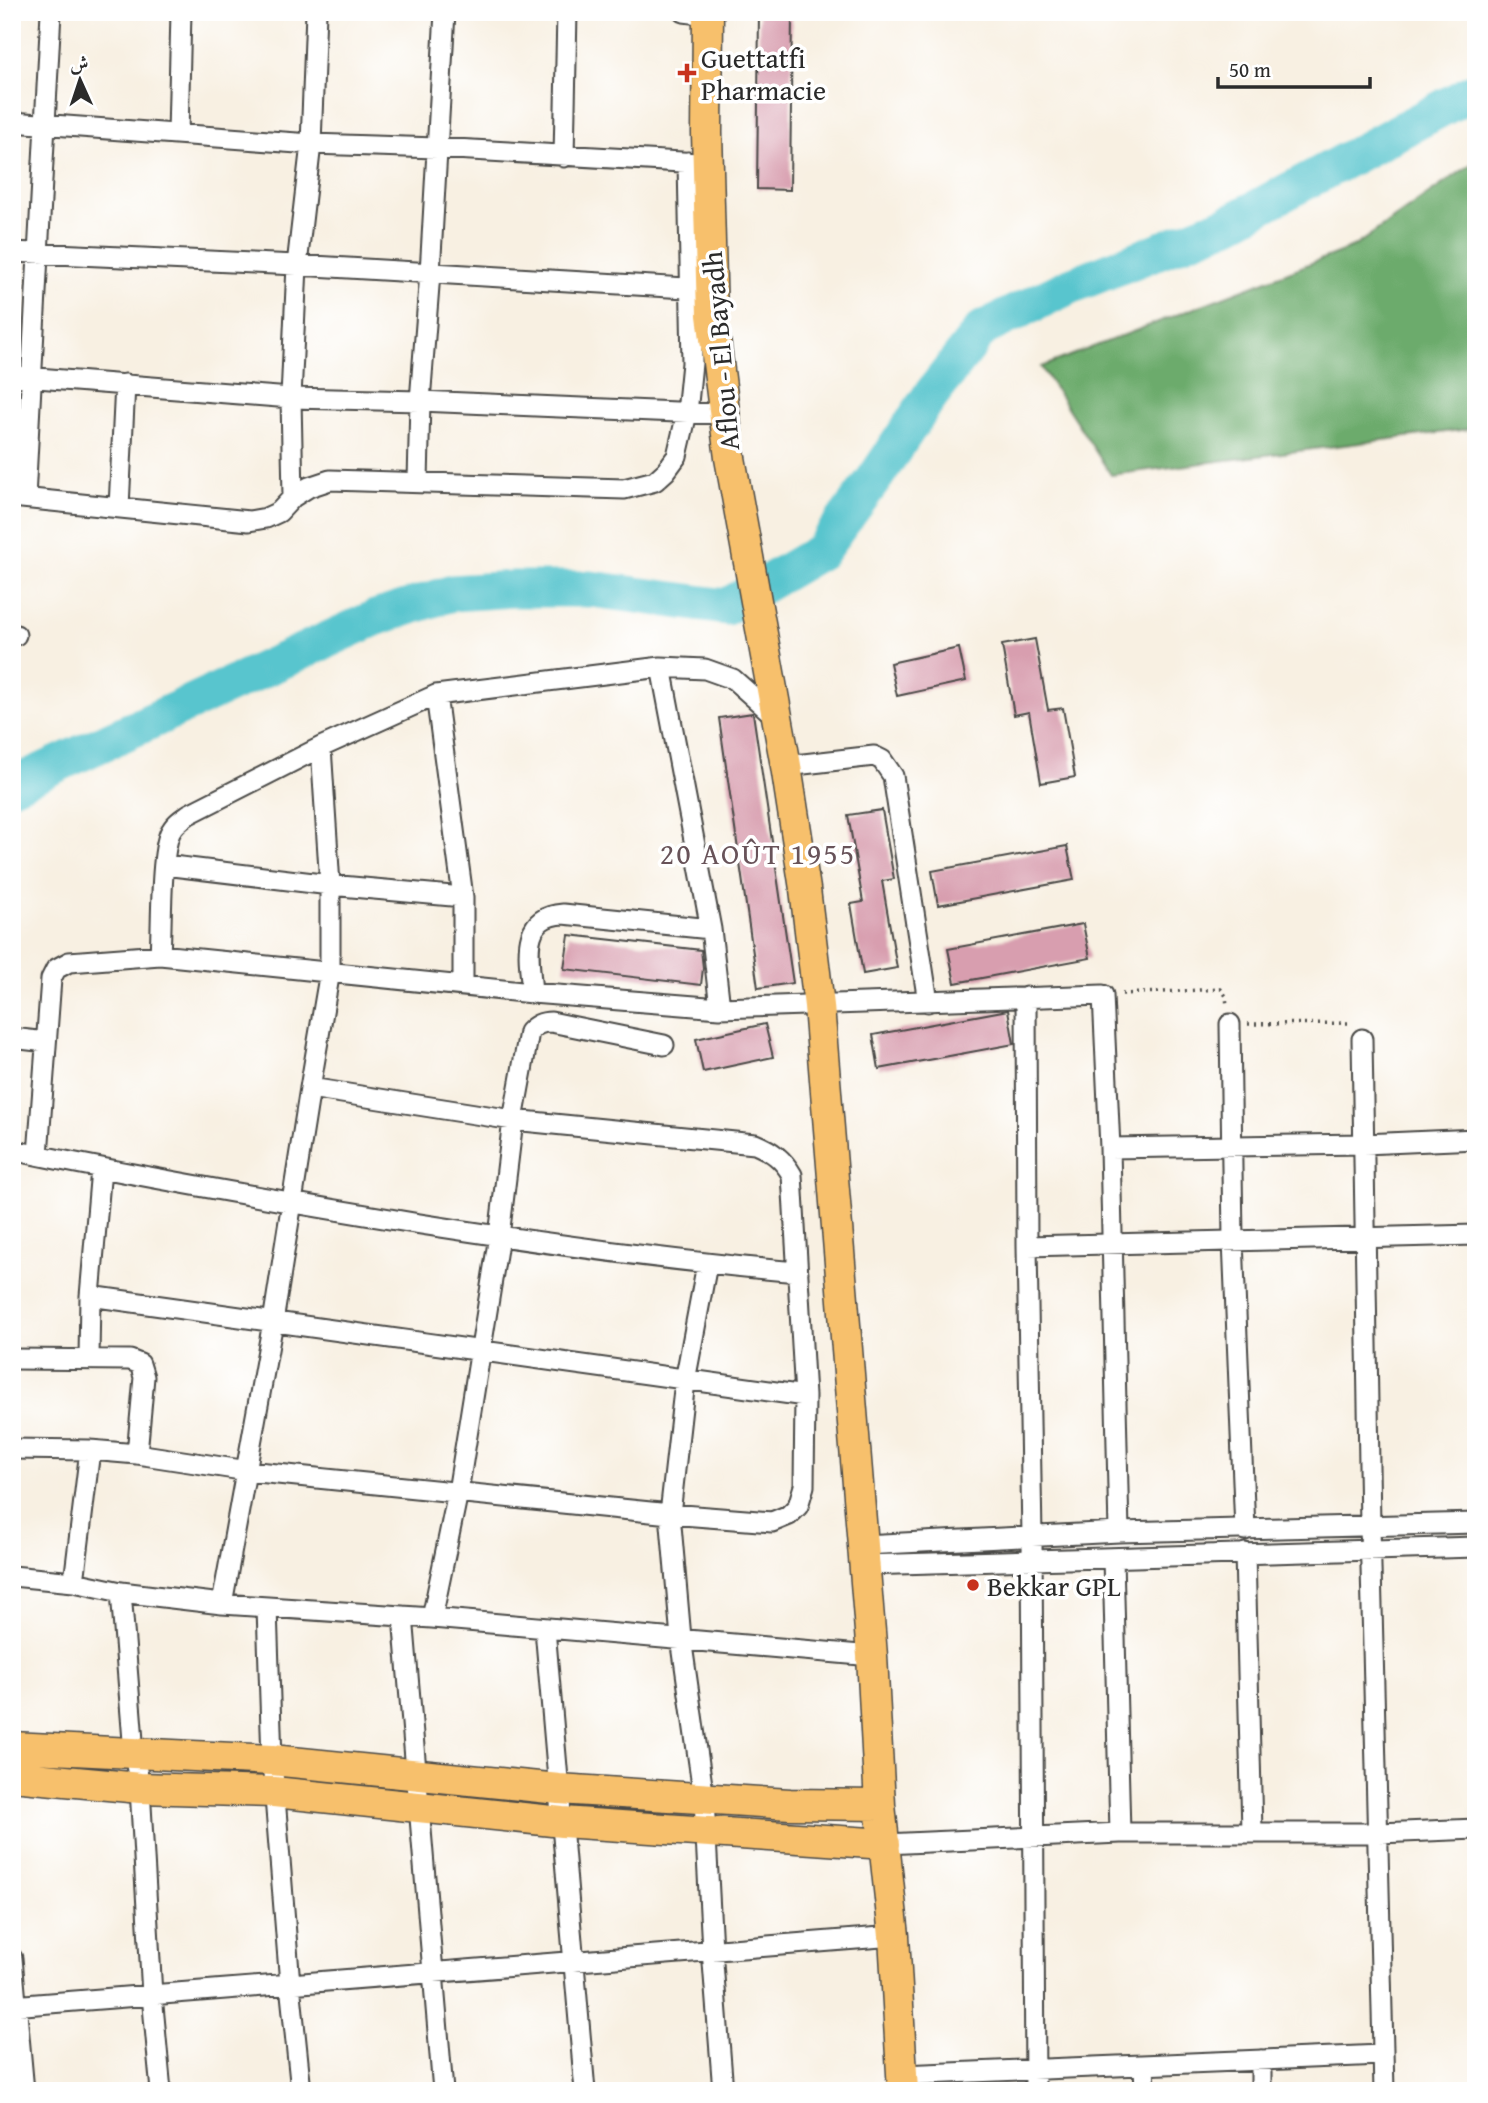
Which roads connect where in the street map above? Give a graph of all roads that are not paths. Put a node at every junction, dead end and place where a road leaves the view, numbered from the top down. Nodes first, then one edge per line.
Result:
1 (51, 12) edge
2 (181, 12) edge
3 (316, 12) edge
4 (445, 12) edge
5 (567, 12) edge
6 (700, 13) edge
7 (12, 122) edge
8 (44, 125) junction
9 (178, 134) junction
10 (311, 144) junction
11 (437, 148) junction
12 (564, 157) junction
13 (698, 163) junction
14 (12, 252) edge
15 (38, 254) junction
16 (297, 265) junction
17 (430, 273) junction
18 (701, 289) junction
19 (22, 377) edge
20 (125, 384) junction
21 (291, 398) junction
22 (420, 401) junction
23 (687, 413) junction
24 (724, 414) junction
25 (418, 481) junction
26 (19, 497) edge
27 (293, 498) junction
28 (119, 507) junction
29 (661, 667) junction
30 (436, 695) junction
31 (778, 720) junction
32 (321, 747) junction
33 (786, 765) junction
34 (164, 865) junction
35 (330, 885) junction
36 (463, 897) junction
37 (711, 929) junction
38 (160, 955) junction
39 (330, 971) junction
40 (463, 986) junction
41 (532, 993) junction
42 (1026, 996) junction
43 (928, 1002) junction
44 (819, 1006) junction
45 (720, 1008) junction
46 (1230, 1024) road end
47 (12, 1038) edge
48 (1362, 1039) road end
49 (46, 1042) junction
50 (664, 1045) dead end
51 (310, 1088) junction
52 (513, 1121) junction
53 (1476, 1139) edge
54 (1364, 1144) junction
55 (1231, 1146) junction
56 (1110, 1148) junction
57 (12, 1150) edge
58 (38, 1156) junction
59 (101, 1169) junction
60 (292, 1203) junction
61 (1476, 1235) edge
62 (499, 1236) junction
63 (1365, 1237) junction
64 (1233, 1240) junction
65 (1111, 1242) junction
66 (1027, 1246) junction
67 (707, 1265) junction
68 (798, 1272) junction
69 (90, 1296) junction
70 (273, 1322) junction
71 (481, 1349) junction
72 (12, 1359) edge
73 (89, 1359) junction
74 (685, 1381) junction
75 (805, 1396) junction
76 (12, 1449) edge
77 (90, 1450) junction
78 (137, 1454) junction
79 (248, 1471) junction
80 (458, 1492) junction
81 (670, 1514) junction
82 (1476, 1523) edge
83 (1370, 1526) junction
84 (1245, 1530) junction
85 (1119, 1532) junction
86 (1032, 1537) junction
87 (1476, 1547) edge
88 (1371, 1551) junction
89 (1245, 1553) junction
90 (864, 1555) junction
91 (1113, 1558) junction
92 (1031, 1562) junction
93 (12, 1577) edge
94 (74, 1582) junction
95 (121, 1592) junction
96 (222, 1604) junction
97 (267, 1608) junction
98 (403, 1616) junction
99 (432, 1618) junction
100 (545, 1629) junction
101 (681, 1638) junction
102 (872, 1656) junction
103 (12, 1747) edge
104 (134, 1753) junction
105 (272, 1760) junction
106 (416, 1775) junction
107 (12, 1776) edge
108 (140, 1788) junction
109 (559, 1789) junction
110 (274, 1792) junction
111 (704, 1799) junction
112 (880, 1805) junction
113 (419, 1806) junction
114 (562, 1822) junction
115 (1476, 1829) edge
116 (1252, 1832) junction
117 (704, 1833) junction
118 (1120, 1833) junction
119 (1378, 1833) junction
120 (1033, 1837) junction
121 (885, 1844) junction
122 (894, 1936) junction
123 (712, 1950) junction
124 (12, 1958) edge
125 (574, 1961) junction
126 (433, 1972) junction
127 (290, 1984) junction
128 (152, 1995) junction
129 (14, 2006) edge
130 (1382, 2055) junction
131 (1261, 2060) junction
132 (1144, 2065) junction
133 (1035, 2070) junction
134 (902, 2083) edge
135 (24, 2091) edge
136 (161, 2091) edge
137 (301, 2091) edge
138 (443, 2091) edge
139 (585, 2091) edge
140 (723, 2091) edge
141 (1035, 2091) edge
142 (1145, 2091) edge
143 (1261, 2091) edge
144 (1384, 2091) edge

1 - 8 street
2 - 9 street
3 - 10 street
4 - 11 street
5 - 12 street
6 - 13 main road, Aflou - El Bayadh
7 - 8 street
8 - 9 street
8 - 15 street
9 - 10 street
10 - 11 street
10 - 16 street
11 - 12 street
11 - 17 street
12 - 13 street
13 - 18 main road, Aflou - El Bayadh
14 - 15 street
15 - 16 street
15 - 19 street
16 - 17 street
16 - 21 street
17 - 18 street
17 - 22 street
18 - 23 street
18 - 24 main road, Aflou - El Bayadh
19 - 20 street
19 - 26 street
20 - 21 street
20 - 28 street
21 - 22 street
21 - 27 street
22 - 23 street
22 - 25 street
23 - 24 street
23 - 25 street
24 - 31 main road, Aflou - El Bayadh
25 - 27 street
26 - 28 street
27 - 28 street
29 - 30 street
29 - 31 street
29 - 37 street
30 - 32 street
30 - 36 street
31 - 33 main road, Aflou - El Bayadh
32 - 34 street
32 - 35 street
33 - 43 street
33 - 44 main road, Aflou - El Bayadh
34 - 35 street
34 - 38 street
35 - 36 street
35 - 39 street
36 - 40 street
37 - 41 street
37 - 45 street
38 - 39 street
38 - 49 street
39 - 40 street
39 - 51 street
40 - 41 street
41 - 45 street
42 - 43 street
42 - 56 street
42 - 66 street
43 - 44 street
44 - 45 street
44 - 90 main road, Aflou - El Bayadh
46 - 55 street
47 - 49 street
48 - 54 street
49 - 58 street
50 - 52 street
51 - 52 street
51 - 60 street
52 - 62 street
52 - 68 street
53 - 54 street
54 - 55 street
54 - 63 street
55 - 56 street
55 - 64 street
56 - 65 street
57 - 58 street
58 - 59 street
59 - 60 street
59 - 69 street
60 - 62 street
60 - 70 street
61 - 63 street
62 - 67 street
62 - 71 street
63 - 64 street
63 - 83 street
64 - 65 street
64 - 84 street
65 - 66 street
65 - 85 street
66 - 86 street
67 - 68 street
67 - 74 street
68 - 75 street
69 - 70 street
69 - 73 street
70 - 71 street
70 - 79 street
71 - 74 street
71 - 80 street
72 - 73 street
73 - 78 street
74 - 75 street
74 - 81 street
75 - 81 street
76 - 77 street
77 - 78 street
77 - 94 street
78 - 79 street
79 - 80 street
79 - 96 street
80 - 81 street
80 - 99 street
81 - 101 street
82 - 83 street
83 - 84 street
83 - 88 street
84 - 85 street
85 - 86 street
86 - 90 street
86 - 92 street
87 - 88 street
88 - 89 street
88 - 119 street
89 - 91 street
89 - 116 street
90 - 92 street
90 - 102 main road, Aflou - El Bayadh
91 - 92 street
91 - 118 street
92 - 120 street
93 - 94 street
94 - 95 street
95 - 96 street
95 - 104 street
96 - 97 street
97 - 98 street
97 - 105 street
98 - 99 street
98 - 106 street
99 - 100 street
100 - 101 street
100 - 109 street
101 - 102 street
101 - 111 street
102 - 112 main road, Aflou - El Bayadh
103 - 104 main road
104 - 105 main road
104 - 108 street
105 - 106 main road
105 - 110 street
106 - 109 main road
106 - 113 street
107 - 108 main road
108 - 110 main road
108 - 128 street
109 - 111 main road
109 - 114 street
110 - 113 main road
110 - 127 street
111 - 112 main road
111 - 117 street
112 - 121 main road, Aflou - El Bayadh
113 - 114 main road
113 - 126 street
114 - 117 main road
114 - 125 street
115 - 119 street
116 - 118 street
116 - 119 street
117 - 121 main road
117 - 123 street
118 - 120 street
119 - 130 street
120 - 121 street
120 - 133 street
121 - 122 main road, Aflou - El Bayadh
122 - 123 street
122 - 134 main road, Aflou - El Bayadh
123 - 125 street
123 - 140 street
124 - 129 street
125 - 126 street
125 - 139 street
126 - 127 street
126 - 138 street
127 - 128 street
127 - 137 street
128 - 129 street
128 - 136 street
129 - 135 street
130 - 131 street
130 - 144 street
131 - 132 street
131 - 143 street
132 - 133 street
132 - 142 street
133 - 134 street
133 - 141 street

